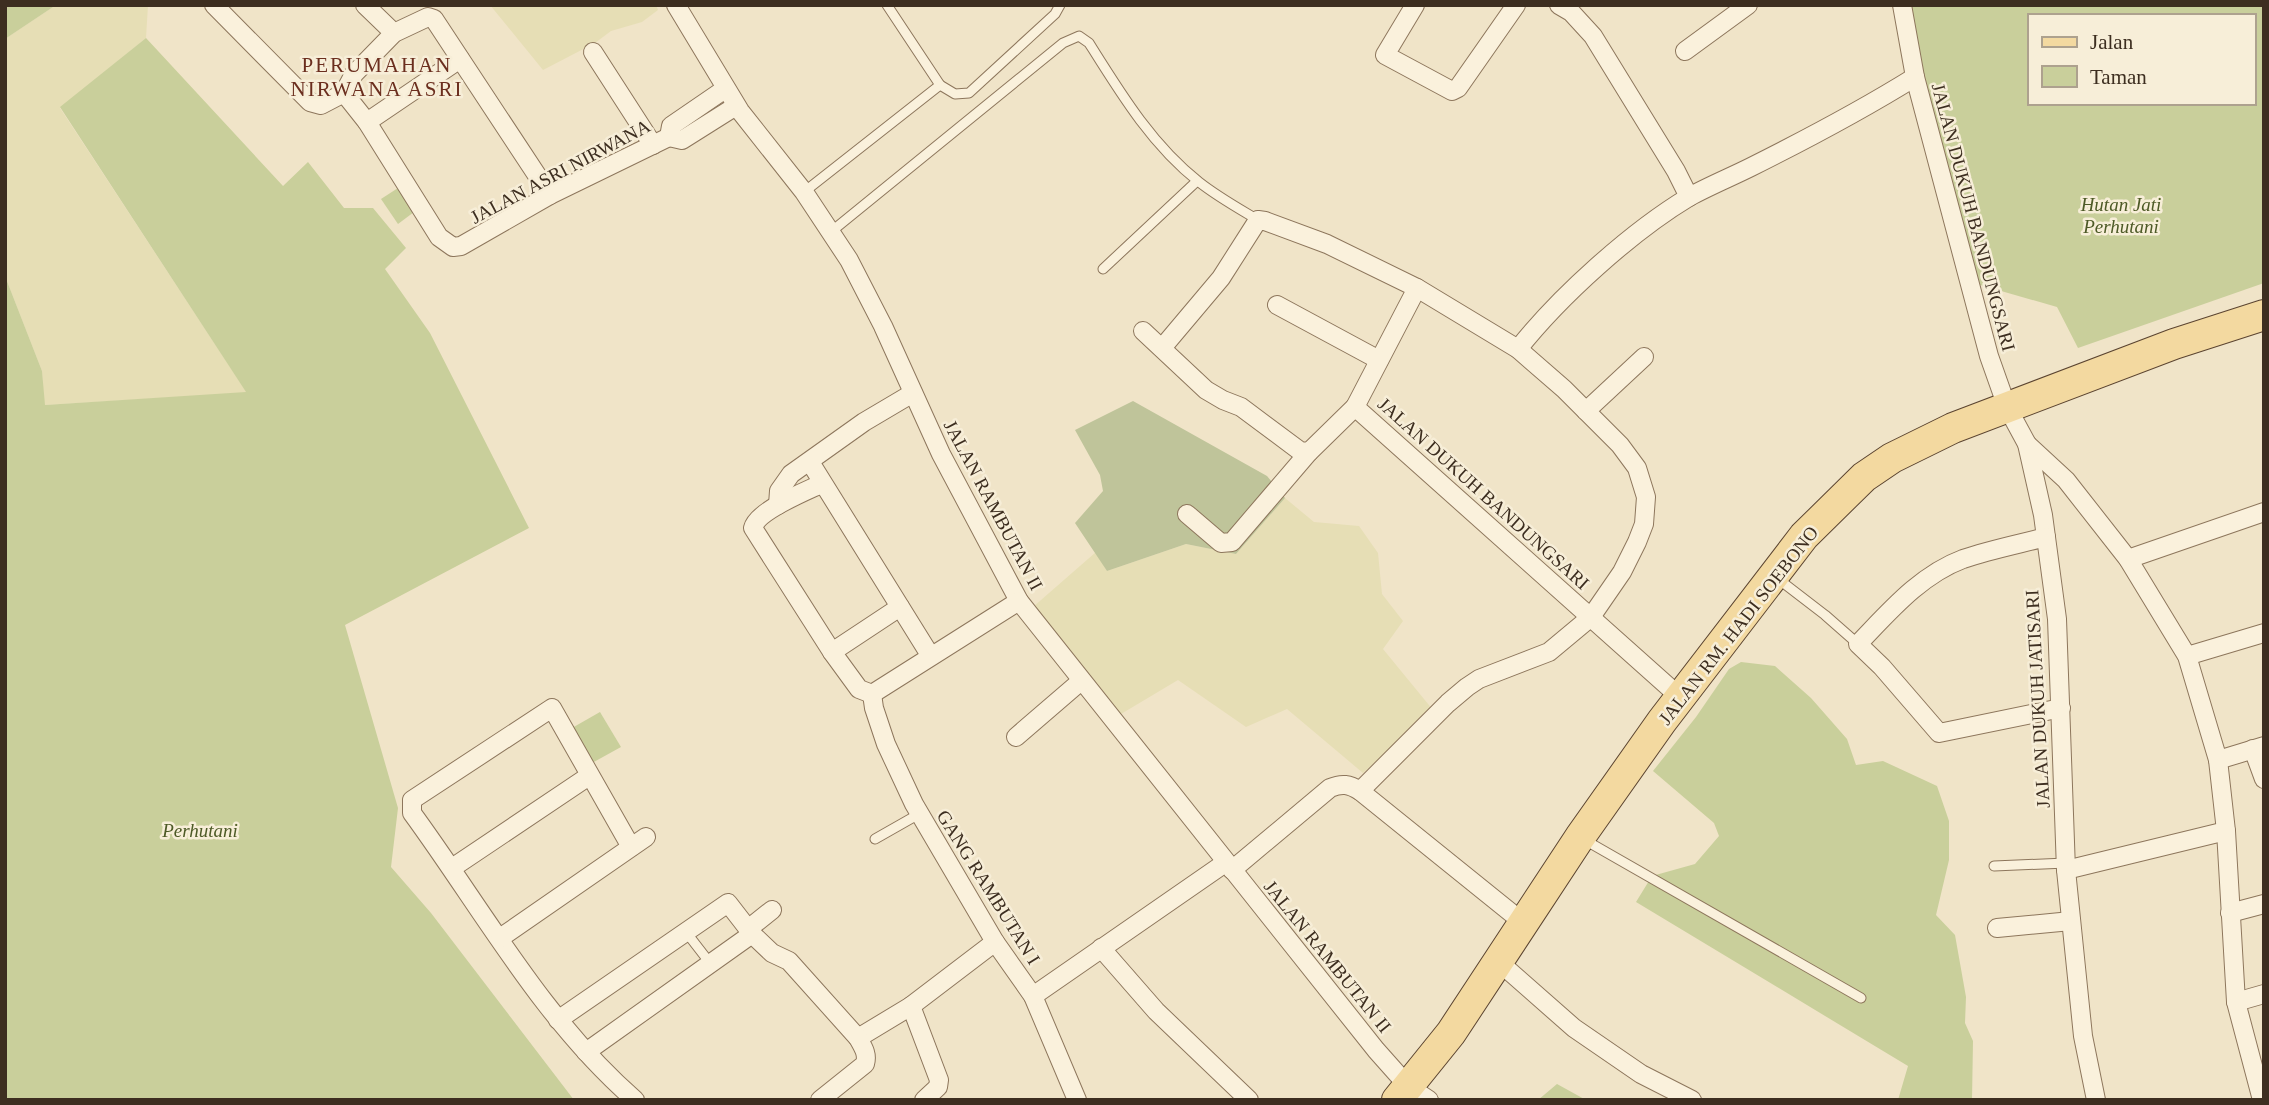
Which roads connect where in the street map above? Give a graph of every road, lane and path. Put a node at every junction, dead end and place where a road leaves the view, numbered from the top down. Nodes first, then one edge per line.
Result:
1 (214, 5) edge
2 (365, 5) edge
3 (676, 5) edge
4 (887, 5) edge
5 (1060, 5) edge
6 (1415, 5) edge
7 (1516, 5) edge
8 (1559, 5) edge
9 (1748, 5) edge
10 (1902, 5) edge
11 (394, 33) junction
12 (1685, 51) dead end
13 (593, 52) dead end
14 (460, 59) junction
15 (1915, 77) junction
16 (940, 85) junction
17 (725, 89) junction
18 (344, 93) junction
19 (736, 106) junction
20 (367, 122) junction
21 (661, 141) junction
22 (1197, 181) junction
23 (804, 192) junction
24 (550, 195) junction
25 (1689, 197) junction
26 (1258, 220) junction
27 (832, 231) junction
28 (1103, 269) dead end
29 (1417, 288) junction
30 (1277, 305) dead end
31 (2264, 314) edge
32 (1143, 331) dead end
33 (1162, 348) junction
34 (1518, 349) junction
35 (1644, 357) dead end
36 (1379, 360) junction
37 (913, 393) junction
38 (1355, 407) junction
39 (2007, 407) junction
40 (1586, 411) junction
41 (2027, 444) junction
42 (1309, 452) junction
43 (810, 462) junction
44 (821, 484) junction
45 (778, 505) junction
46 (2264, 512) edge
47 (1187, 514) dead end
48 (2046, 537) junction
49 (2127, 559) junction
50 (1773, 575) junction
51 (1019, 601) junction
52 (900, 607) junction
53 (1591, 617) junction
54 (2264, 633) edge
55 (1858, 644) junction
56 (832, 652) junction
57 (930, 655) junction
58 (2187, 656) junction
59 (1082, 681) junction
60 (873, 694) junction
61 (1681, 698) junction
62 (2062, 708) junction
63 (1016, 737) dead end
64 (2259, 748) edge
65 (2218, 760) junction
66 (589, 776) junction
67 (2264, 779) edge
68 (1360, 791) junction
69 (919, 814) junction
70 (2226, 831) junction
71 (1580, 837) junction
72 (875, 839) dead end
73 (1228, 866) junction
74 (1994, 866) dead end
75 (2066, 867) junction
76 (452, 868) junction
77 (2264, 904) edge
78 (772, 910) dead end
79 (2230, 913) junction
80 (2071, 920) junction
81 (1525, 924) junction
82 (1997, 928) dead end
83 (686, 932) junction
84 (750, 932) junction
85 (500, 939) junction
86 (995, 942) junction
87 (1101, 948) junction
88 (1499, 962) junction
89 (710, 963) junction
90 (2264, 994) edge
91 (1033, 996) junction
92 (1861, 998) dead end
93 (2236, 1002) junction
94 (911, 1006) junction
95 (558, 1020) junction
96 (858, 1038) junction
97 (586, 1052) junction
98 (1411, 1095) edge
99 (1071, 1097) edge
100 (635, 1100) edge
101 (820, 1100) edge
102 (924, 1100) edge
103 (1249, 1100) edge
104 (1692, 1100) edge
105 (2096, 1100) edge
106 (2262, 1100) edge

1 - 18 street
2 - 11 street
3 - 17 street, JALAN RAMBUTAN II
4 - 16 lane
5 - 16 lane
6 - 7 street
8 - 25 street
9 - 12 street
10 - 15 street, JALAN DUKUH BANDUNGSARI
11 - 14 street
11 - 18 street
13 - 21 street
14 - 20 street
14 - 24 street
15 - 25 street, JALAN DUKUH BANDUNGSARI
15 - 39 street, JALAN DUKUH BANDUNGSARI
16 - 23 lane
17 - 19 street, JALAN RAMBUTAN II
17 - 21 street, JALAN ASRI NIRWANA
18 - 20 street
19 - 21 street
19 - 23 street, JALAN RAMBUTAN II
20 - 24 street, JALAN ASRI NIRWANA
21 - 24 street, JALAN ASRI NIRWANA
22 - 26 lane
22 - 27 lane
22 - 28 lane
23 - 27 street, JALAN RAMBUTAN II
25 - 34 street, JALAN DUKUH BANDUNGSARI
26 - 29 street, JALAN DUKUH BANDUNGSARI
26 - 33 street
27 - 37 street, JALAN RAMBUTAN II
29 - 34 street, JALAN DUKUH BANDUNGSARI
29 - 36 street, JALAN DUKUH BANDUNGSARI
30 - 36 street
31 - 39 main road, JALAN RM. HADI SOEBONO
32 - 33 street
33 - 42 street
34 - 40 street, JALAN DUKUH BANDUNGSARI
35 - 40 street
36 - 38 street, JALAN DUKUH BANDUNGSARI
37 - 43 street
37 - 51 street, JALAN RAMBUTAN II
38 - 42 street
38 - 53 street, JALAN DUKUH BANDUNGSARI
39 - 41 street, JALAN DUKUH JATISARI
39 - 50 main road, JALAN RM. HADI SOEBONO
40 - 53 street, JALAN DUKUH BANDUNGSARI
41 - 48 street, JALAN DUKUH JATISARI
41 - 49 street, JALAN DUKUH JATISARI
42 - 47 street
43 - 44 street
43 - 45 street
44 - 45 street
44 - 52 street
45 - 56 street
46 - 49 street
48 - 55 street
48 - 62 street, JALAN DUKUH JATISARI
49 - 58 street, JALAN DUKUH JATISARI
50 - 55 lane
50 - 61 main road, JALAN RM. HADI SOEBONO
51 - 57 street
51 - 59 street, JALAN RAMBUTAN II
52 - 56 street
52 - 57 street
53 - 61 street, JALAN DUKUH BANDUNGSARI
53 - 68 street
54 - 58 street
55 - 62 street
56 - 60 street
57 - 60 street
58 - 65 street, JALAN DUKUH JATISARI
59 - 63 street
59 - 73 street, JALAN RAMBUTAN II
60 - 69 street, GANG RAMBUTAN I
61 - 71 main road, JALAN RM. HADI SOEBONO
62 - 75 street, JALAN DUKUH JATISARI
64 - 65 street
64 - 67 street
65 - 70 street, JALAN DUKUH JATISARI
66 - 76 street
66 - 76 street
66 - 85 street
68 - 73 street
68 - 81 street
69 - 72 lane
69 - 86 street, GANG RAMBUTAN I
70 - 75 street
70 - 79 street, JALAN DUKUH JATISARI
71 - 81 main road, JALAN RM. HADI SOEBONO
71 - 92 lane
73 - 87 street
73 - 98 street, JALAN RAMBUTAN II
74 - 75 lane
75 - 80 street, JALAN DUKUH JATISARI
76 - 85 street
77 - 79 street
78 - 84 street
79 - 93 street, JALAN DUKUH JATISARI
80 - 82 street
80 - 105 street, JALAN DUKUH JATISARI
81 - 88 main road, JALAN RM. HADI SOEBONO
83 - 84 street
83 - 89 lane
83 - 95 street
84 - 89 street
84 - 96 street
85 - 95 street
86 - 91 street, GANG RAMBUTAN I
86 - 94 street
87 - 91 street
87 - 103 street
88 - 98 main road, JALAN RM. HADI SOEBONO
88 - 104 street
89 - 97 street
90 - 93 street
91 - 99 street, GANG RAMBUTAN I
93 - 106 street, JALAN DUKUH JATISARI
94 - 96 street
94 - 102 street
95 - 97 street
96 - 101 street
97 - 100 street

